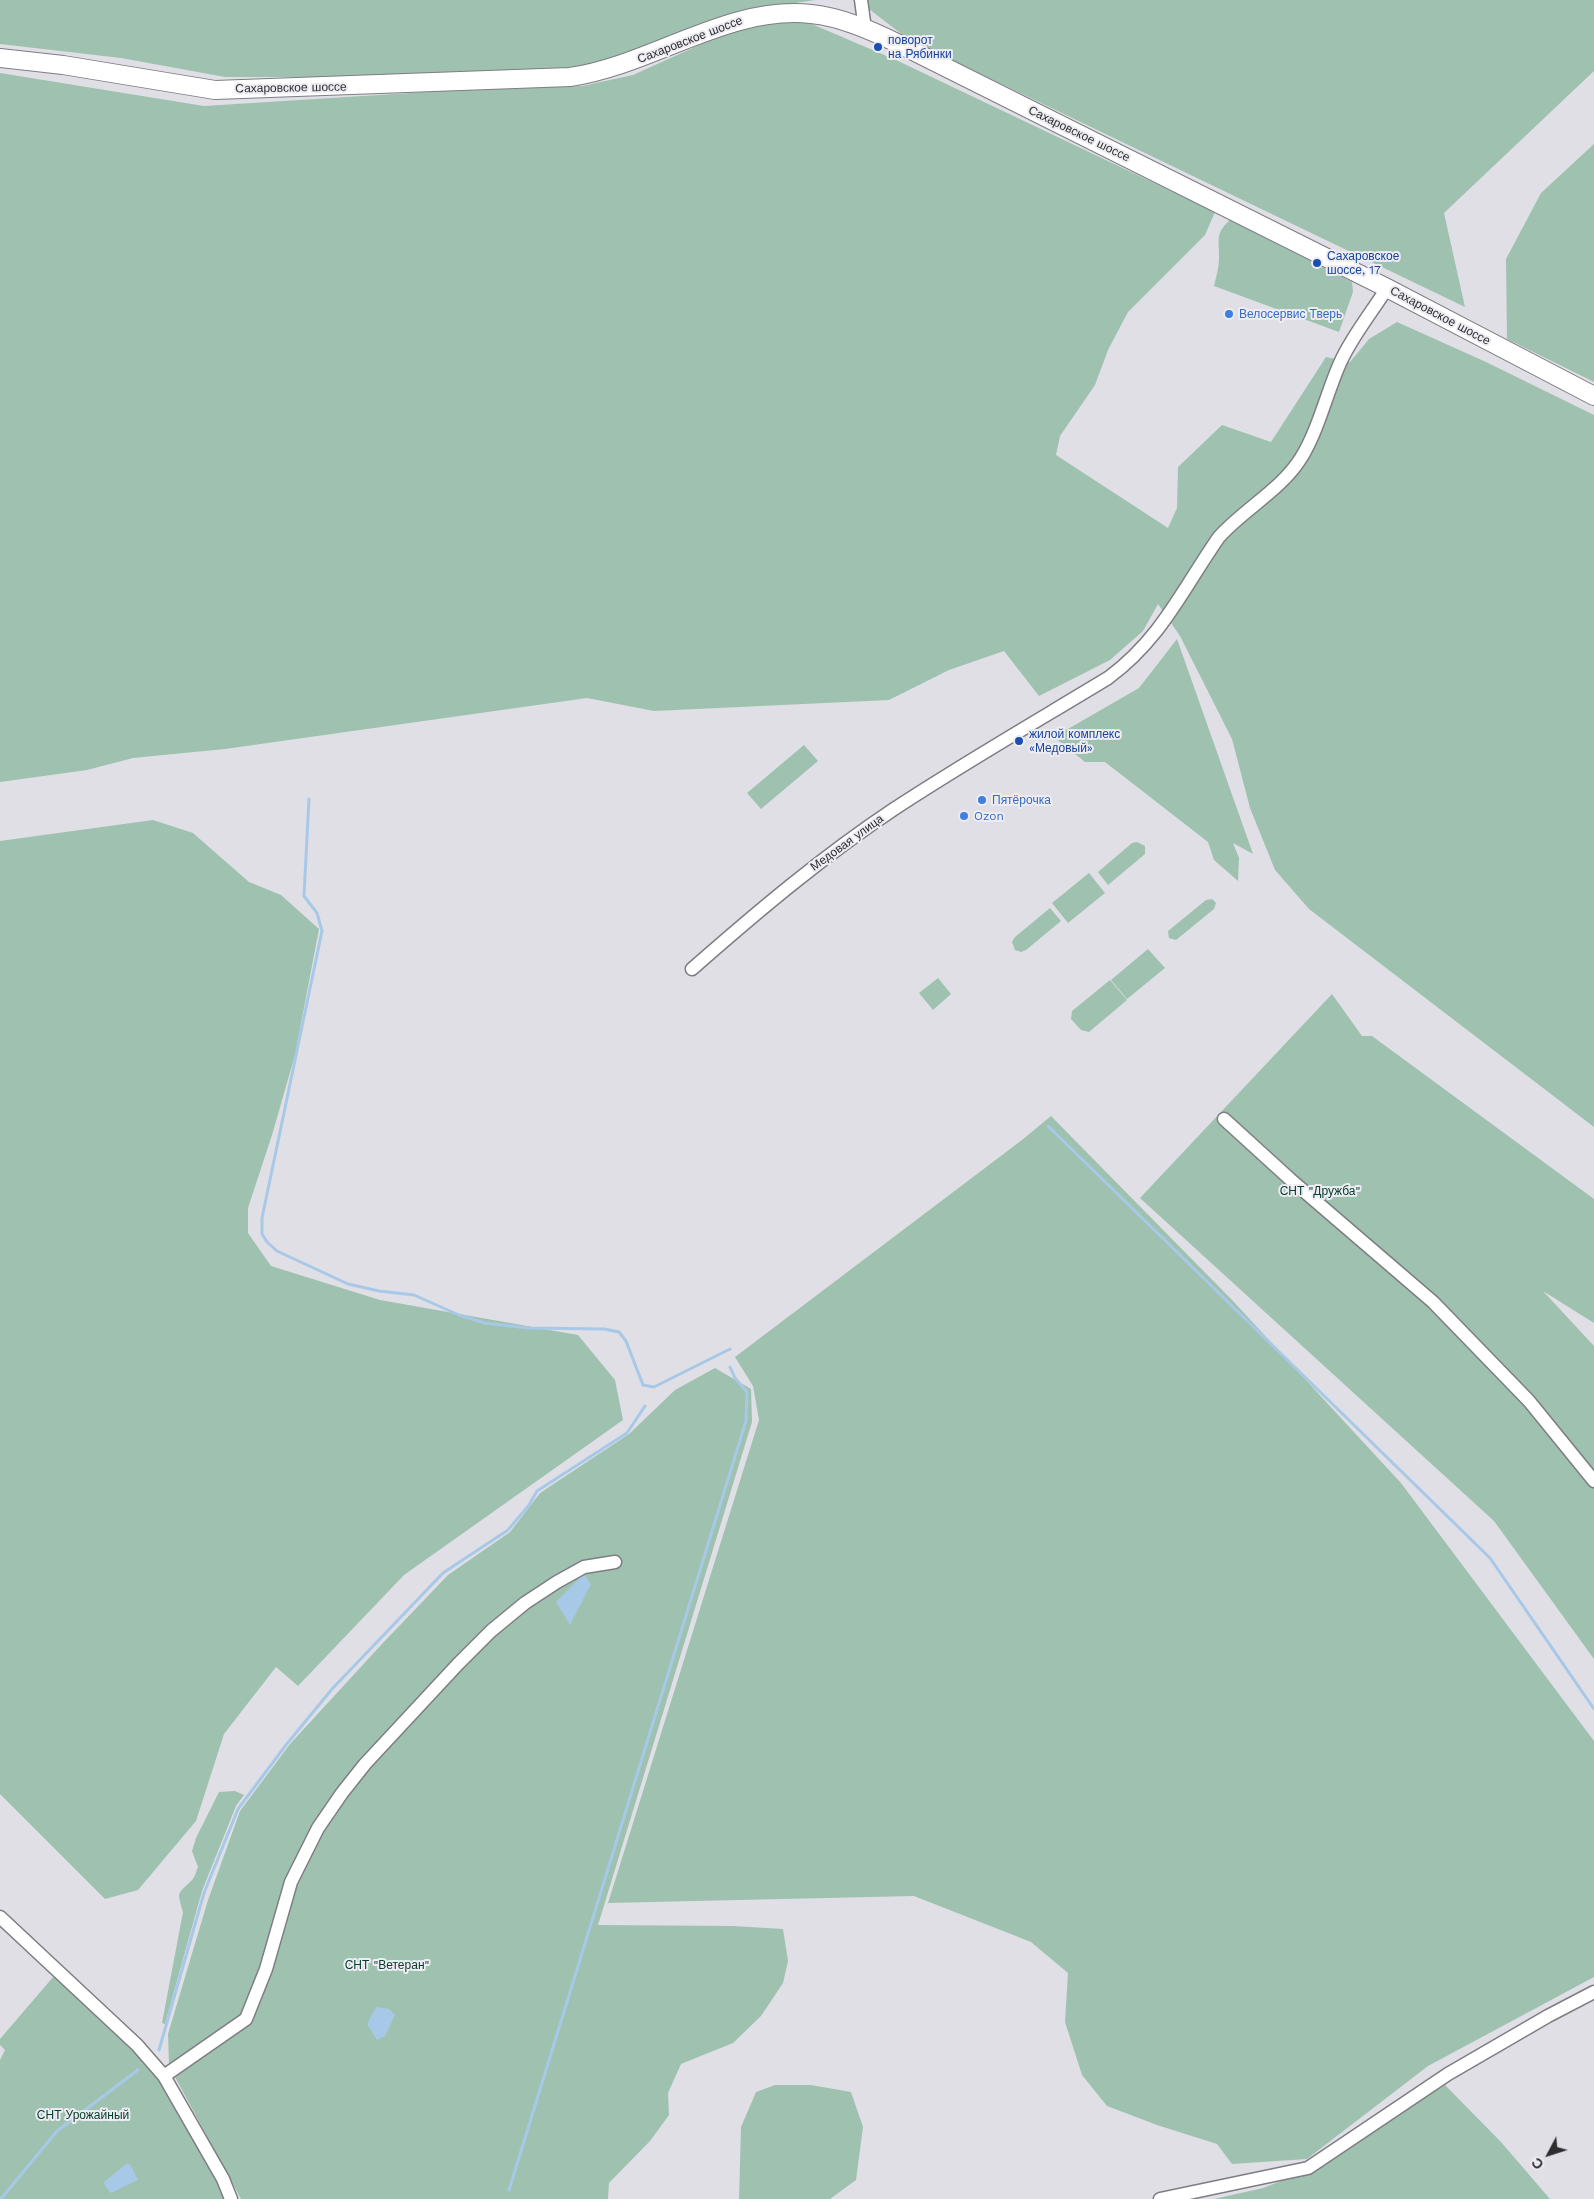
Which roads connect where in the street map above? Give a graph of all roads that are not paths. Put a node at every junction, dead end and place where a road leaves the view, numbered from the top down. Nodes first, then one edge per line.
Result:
1 (860, 0) edge
2 (864, 29) junction
3 (0, 58) edge
4 (1387, 288) junction
5 (1594, 396) edge
6 (692, 969) dead end
7 (1224, 1118) dead end
8 (1594, 1481) edge
9 (615, 1562) dead end
10 (0, 1918) edge
11 (1594, 1992) edge
12 (164, 2076) junction
13 (231, 2199) edge
14 (1160, 2199) edge

1 - 2 street
2 - 3 main road, Сахаровское шоссе
2 - 4 main road, Сахаровское шоссе
4 - 5 main road, Сахаровское шоссе
4 - 6 street, Медовая улица
7 - 8 street
9 - 12 street
10 - 12 street
11 - 14 street
12 - 13 street

